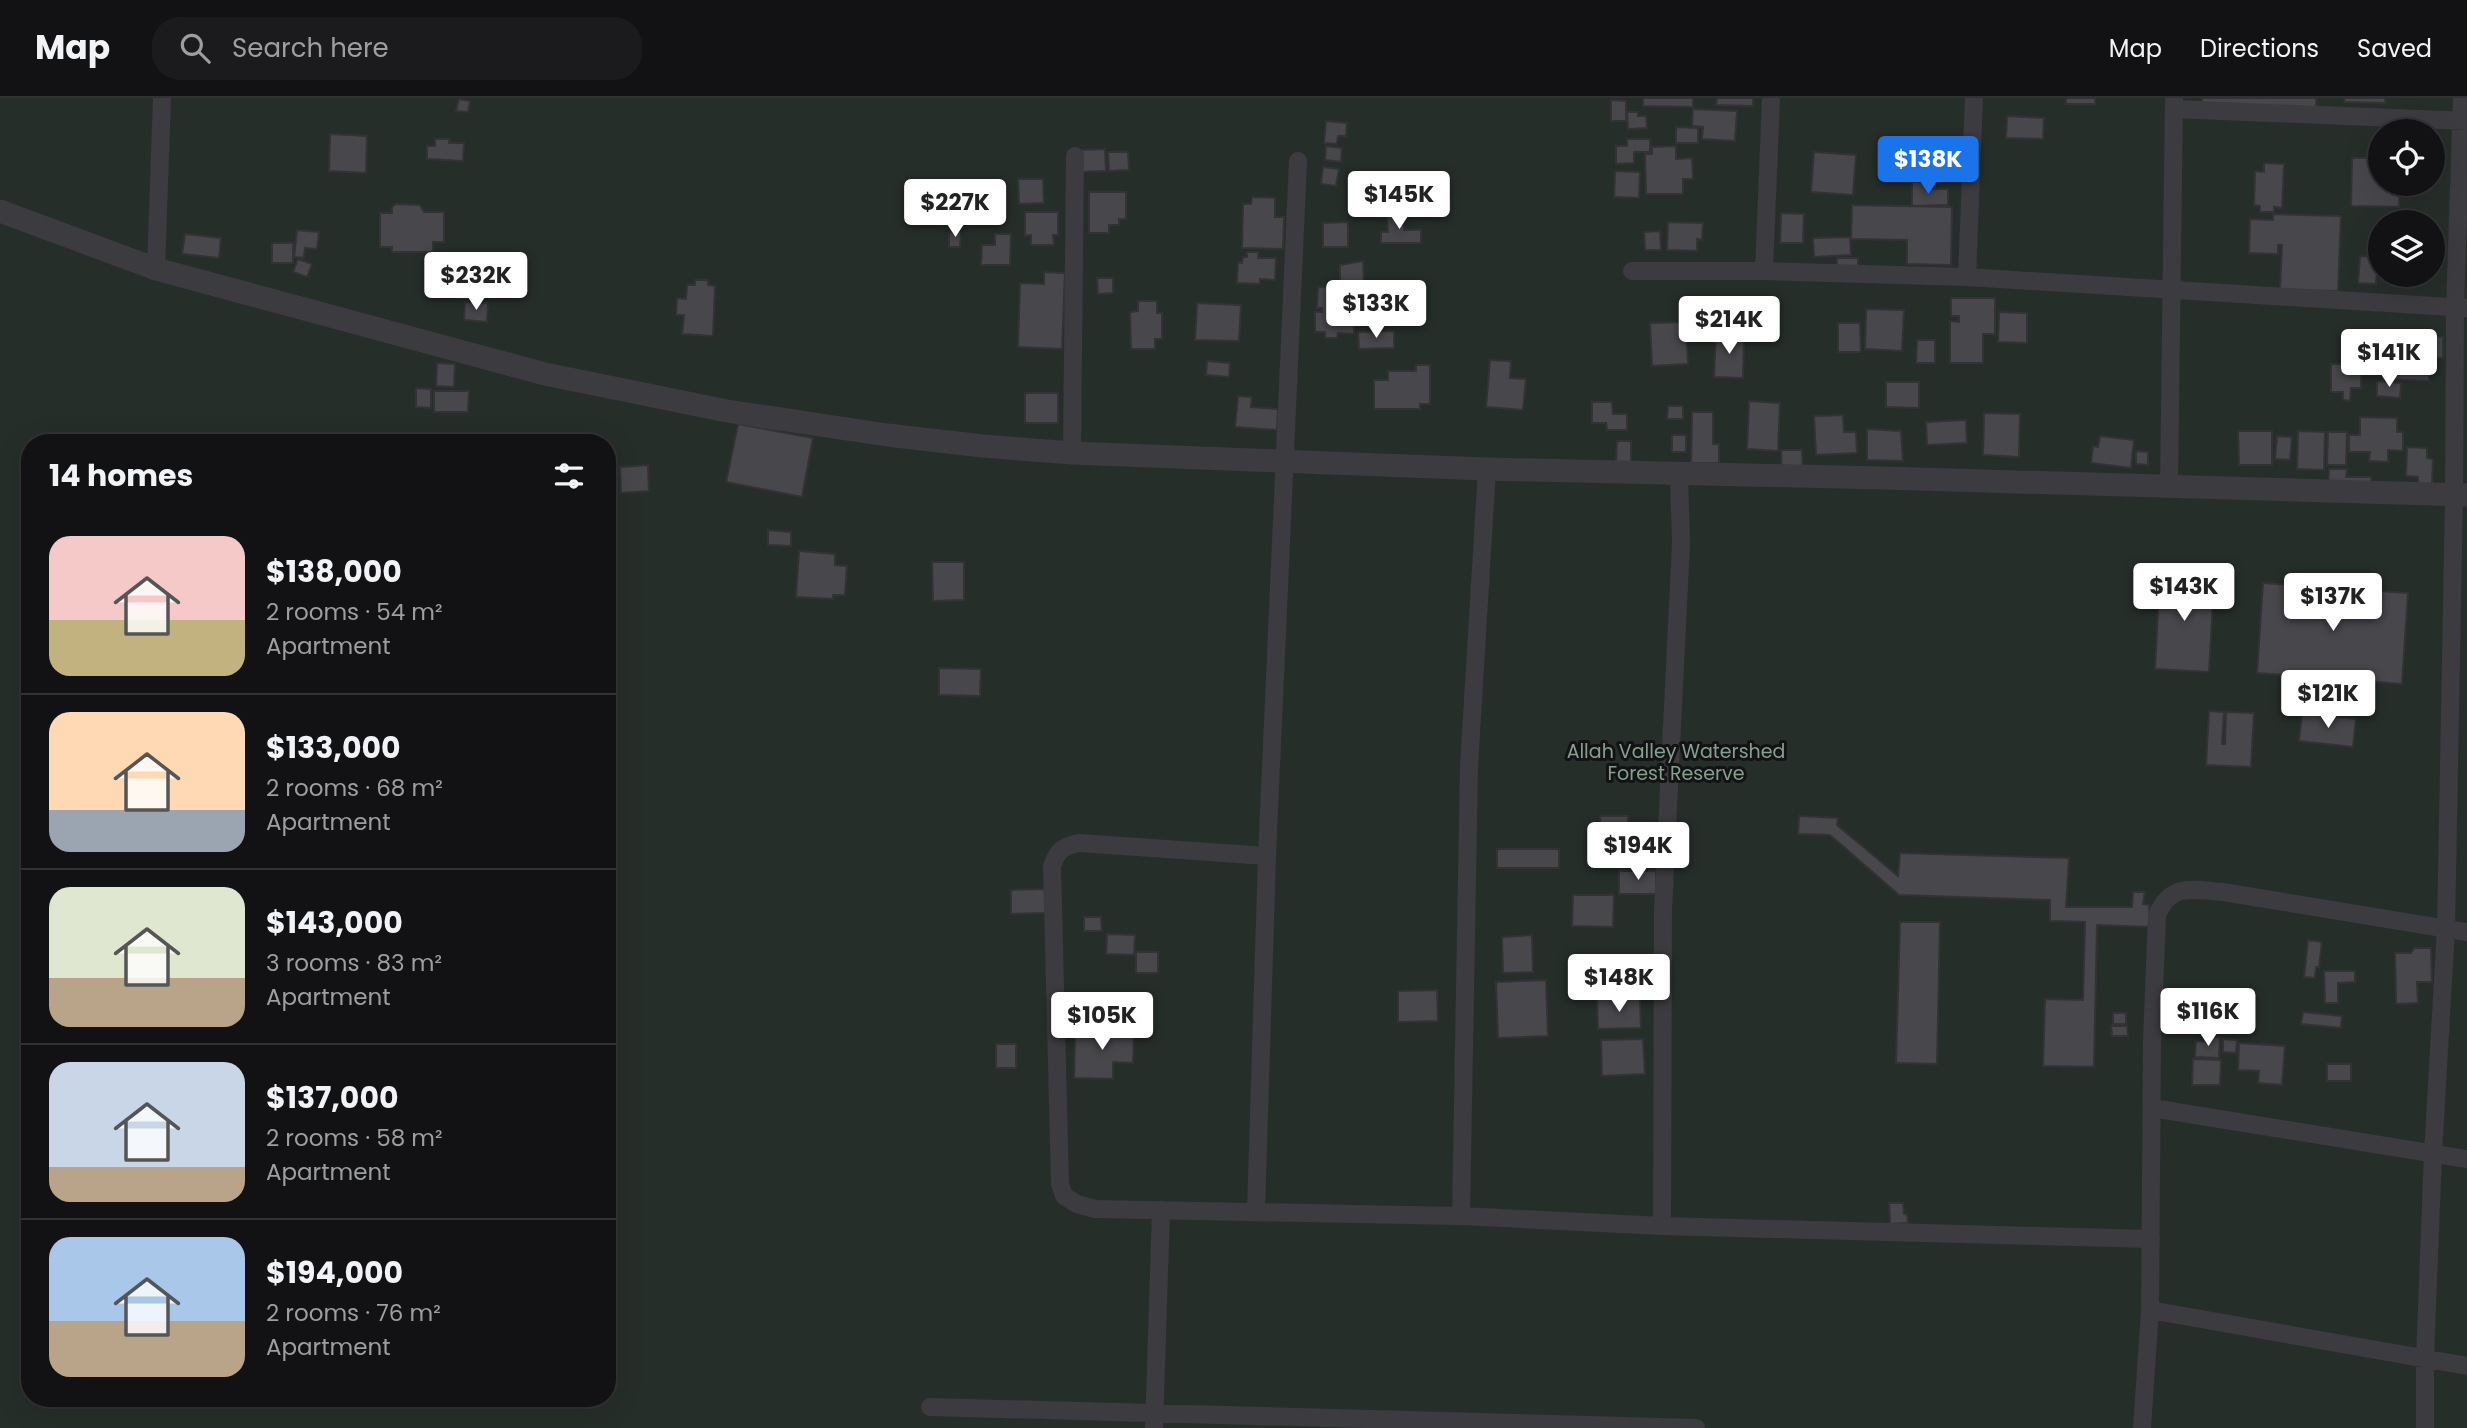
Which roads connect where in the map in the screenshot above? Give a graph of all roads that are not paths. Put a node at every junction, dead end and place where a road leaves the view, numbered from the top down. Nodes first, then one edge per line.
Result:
1 (162, 98) edge
2 (1771, 98) edge
3 (1974, 98) edge
4 (2462, 98) edge
5 (2174, 104) edge
6 (2464, 121) edge
7 (1076, 156) dead end
8 (1298, 161) dead end
9 (0, 211) edge
10 (156, 269) junction
11 (1632, 271) dead end
12 (1764, 271) junction
13 (1967, 276) junction
14 (2170, 290) junction
15 (2461, 308) edge
16 (1072, 453) junction
17 (1285, 461) junction
18 (1487, 469) junction
19 (1679, 473) junction
20 (2169, 486) junction
21 (2461, 495) edge
22 (1267, 856) junction
23 (2446, 929) junction
24 (2467, 932) edge
25 (2152, 1108) junction
26 (2433, 1154) junction
27 (2467, 1159) edge
28 (1161, 1210) junction
29 (1256, 1211) junction
30 (1461, 1216) junction
31 (1662, 1226) junction
32 (2151, 1239) junction
33 (2150, 1310) junction
34 (2425, 1358) junction
35 (2467, 1366) edge
36 (930, 1407) dead end
37 (1155, 1420) edge
38 (1696, 1428) edge
39 (2143, 1428) edge
40 (2425, 1428) edge

1 - 10 street
2 - 12 street
3 - 13 street
4 - 6 street
5 - 6 street
5 - 14 street
6 - 15 street
7 - 16 street
8 - 17 street
9 - 10 street
10 - 16 street
11 - 12 street
12 - 13 street
13 - 14 street
14 - 15 street
14 - 20 street
15 - 21 street
16 - 17 street
17 - 18 street
17 - 22 street
18 - 19 street
18 - 30 street
19 - 20 street
19 - 31 street
20 - 21 street
21 - 23 street
22 - 28 street
22 - 29 street
23 - 24 street
23 - 25 street
23 - 26 street
25 - 26 street
25 - 32 street
26 - 27 street
26 - 34 street
28 - 29 street
28 - 37 street
29 - 30 street
30 - 31 street
31 - 32 street
32 - 33 street
33 - 34 street
33 - 39 street
34 - 35 street
34 - 40 street
36 - 37 street
37 - 38 street

